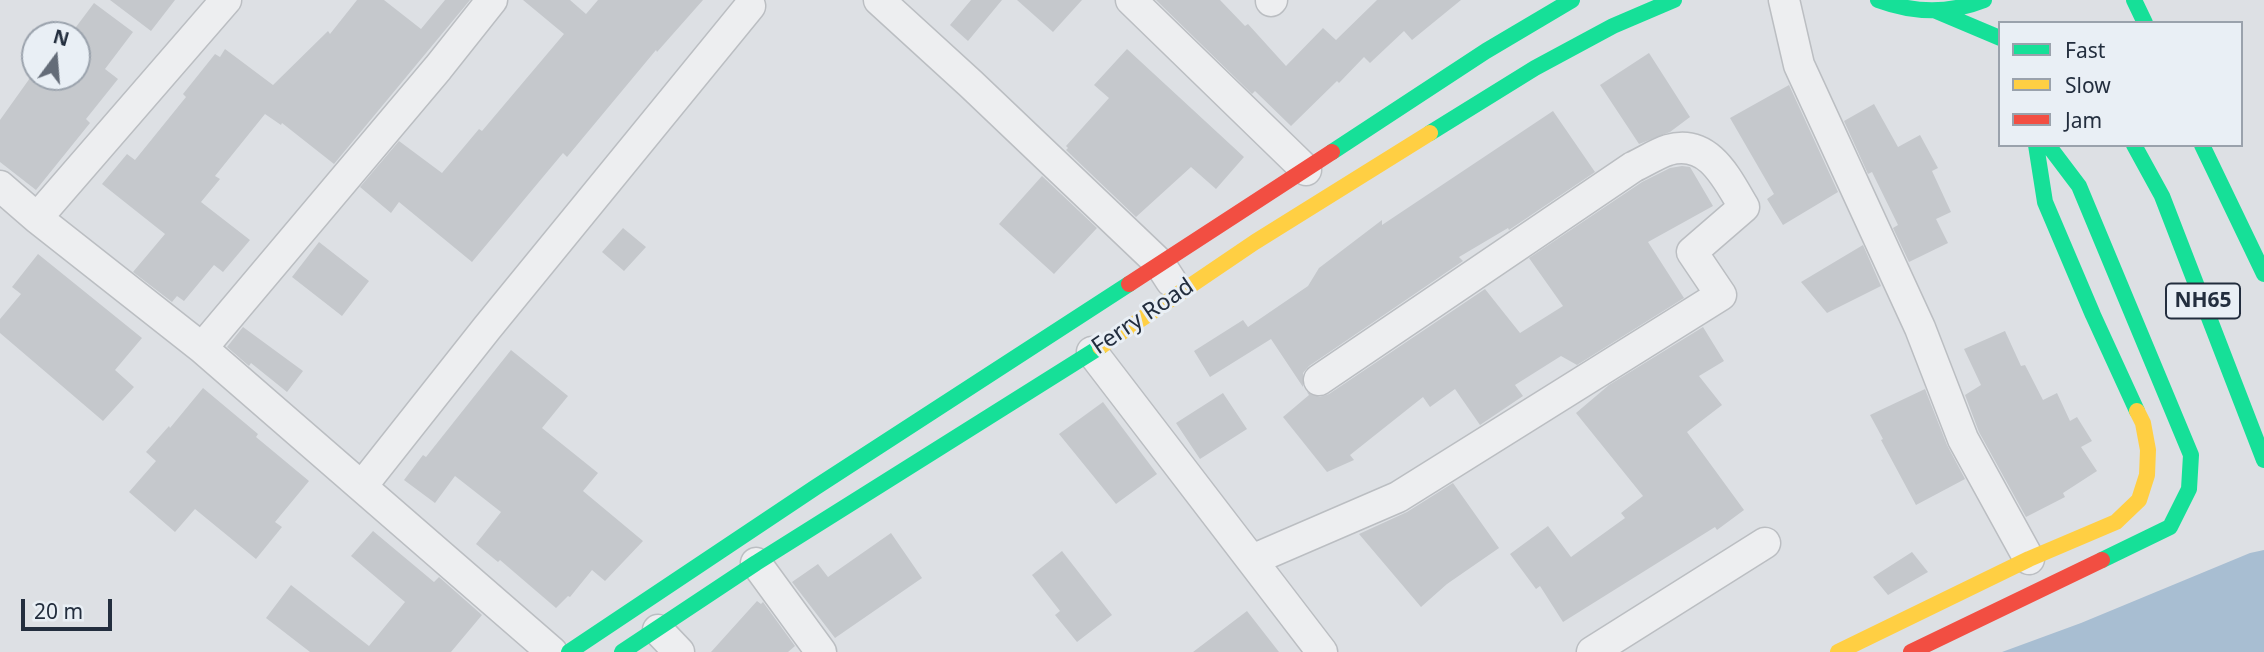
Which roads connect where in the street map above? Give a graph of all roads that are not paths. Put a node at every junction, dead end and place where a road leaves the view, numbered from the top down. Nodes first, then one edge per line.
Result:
1 (226, 0) edge
2 (492, 0) edge
3 (879, 0) edge
4 (1131, 0) edge
5 (1572, 0) edge
6 (1674, 0) edge
7 (1784, 0) edge
8 (1878, 0) edge
9 (1984, 0) edge
10 (2134, 0) edge
11 (750, 5) dead end
12 (1936, 11) junction
13 (2144, 21) edge
14 (1513, 33) junction
15 (1998, 40) edge
16 (1535, 68) junction
17 (2036, 147) edge
18 (2050, 147) edge
19 (2135, 147) edge
20 (2203, 147) edge
21 (1306, 170) junction
22 (0, 186) edge
23 (37, 218) junction
24 (1160, 264) junction
25 (2264, 274) edge
26 (1179, 293) junction
27 (202, 348) junction
28 (1092, 352) junction
29 (1319, 380) dead end
30 (2264, 460) edge
31 (362, 486) junction
32 (758, 523) junction
33 (1765, 544) dead end
34 (765, 557) junction
35 (2029, 559) junction
36 (1252, 560) junction
37 (658, 630) junction
38 (552, 652) edge
39 (569, 652) edge
40 (622, 652) edge
41 (679, 652) edge
42 (821, 652) edge
43 (1322, 652) edge
44 (1592, 652) edge
45 (1838, 652) edge
46 (1911, 652) edge

1 - 23 street
2 - 27 street
3 - 24 street
4 - 21 street
5 - 14 main road, Ferry Road
6 - 16 main road, Ferry Road
7 - 35 street
8 - 12 main road
9 - 12 main road
10 - 13 main road
11 - 31 street
12 - 15 main road
14 - 16 main road
14 - 21 main road, Ferry Road
16 - 26 main road, Ferry Road
17 - 35 main road
18 - 46 main road
19 - 30 main road, NH65
20 - 25 main road, NH65
21 - 24 main road, Ferry Road
22 - 23 street
23 - 27 street
24 - 26 street
24 - 32 main road, Ferry Road
26 - 28 main road, Ferry Road
27 - 31 street
28 - 34 main road, Ferry Road
28 - 36 street
29 - 36 street
31 - 38 street
32 - 34 main road
32 - 39 main road, Ferry Road
33 - 44 street
34 - 37 main road, Ferry Road
34 - 42 street
35 - 45 main road
36 - 43 street
37 - 40 main road, Ferry Road
37 - 41 street

